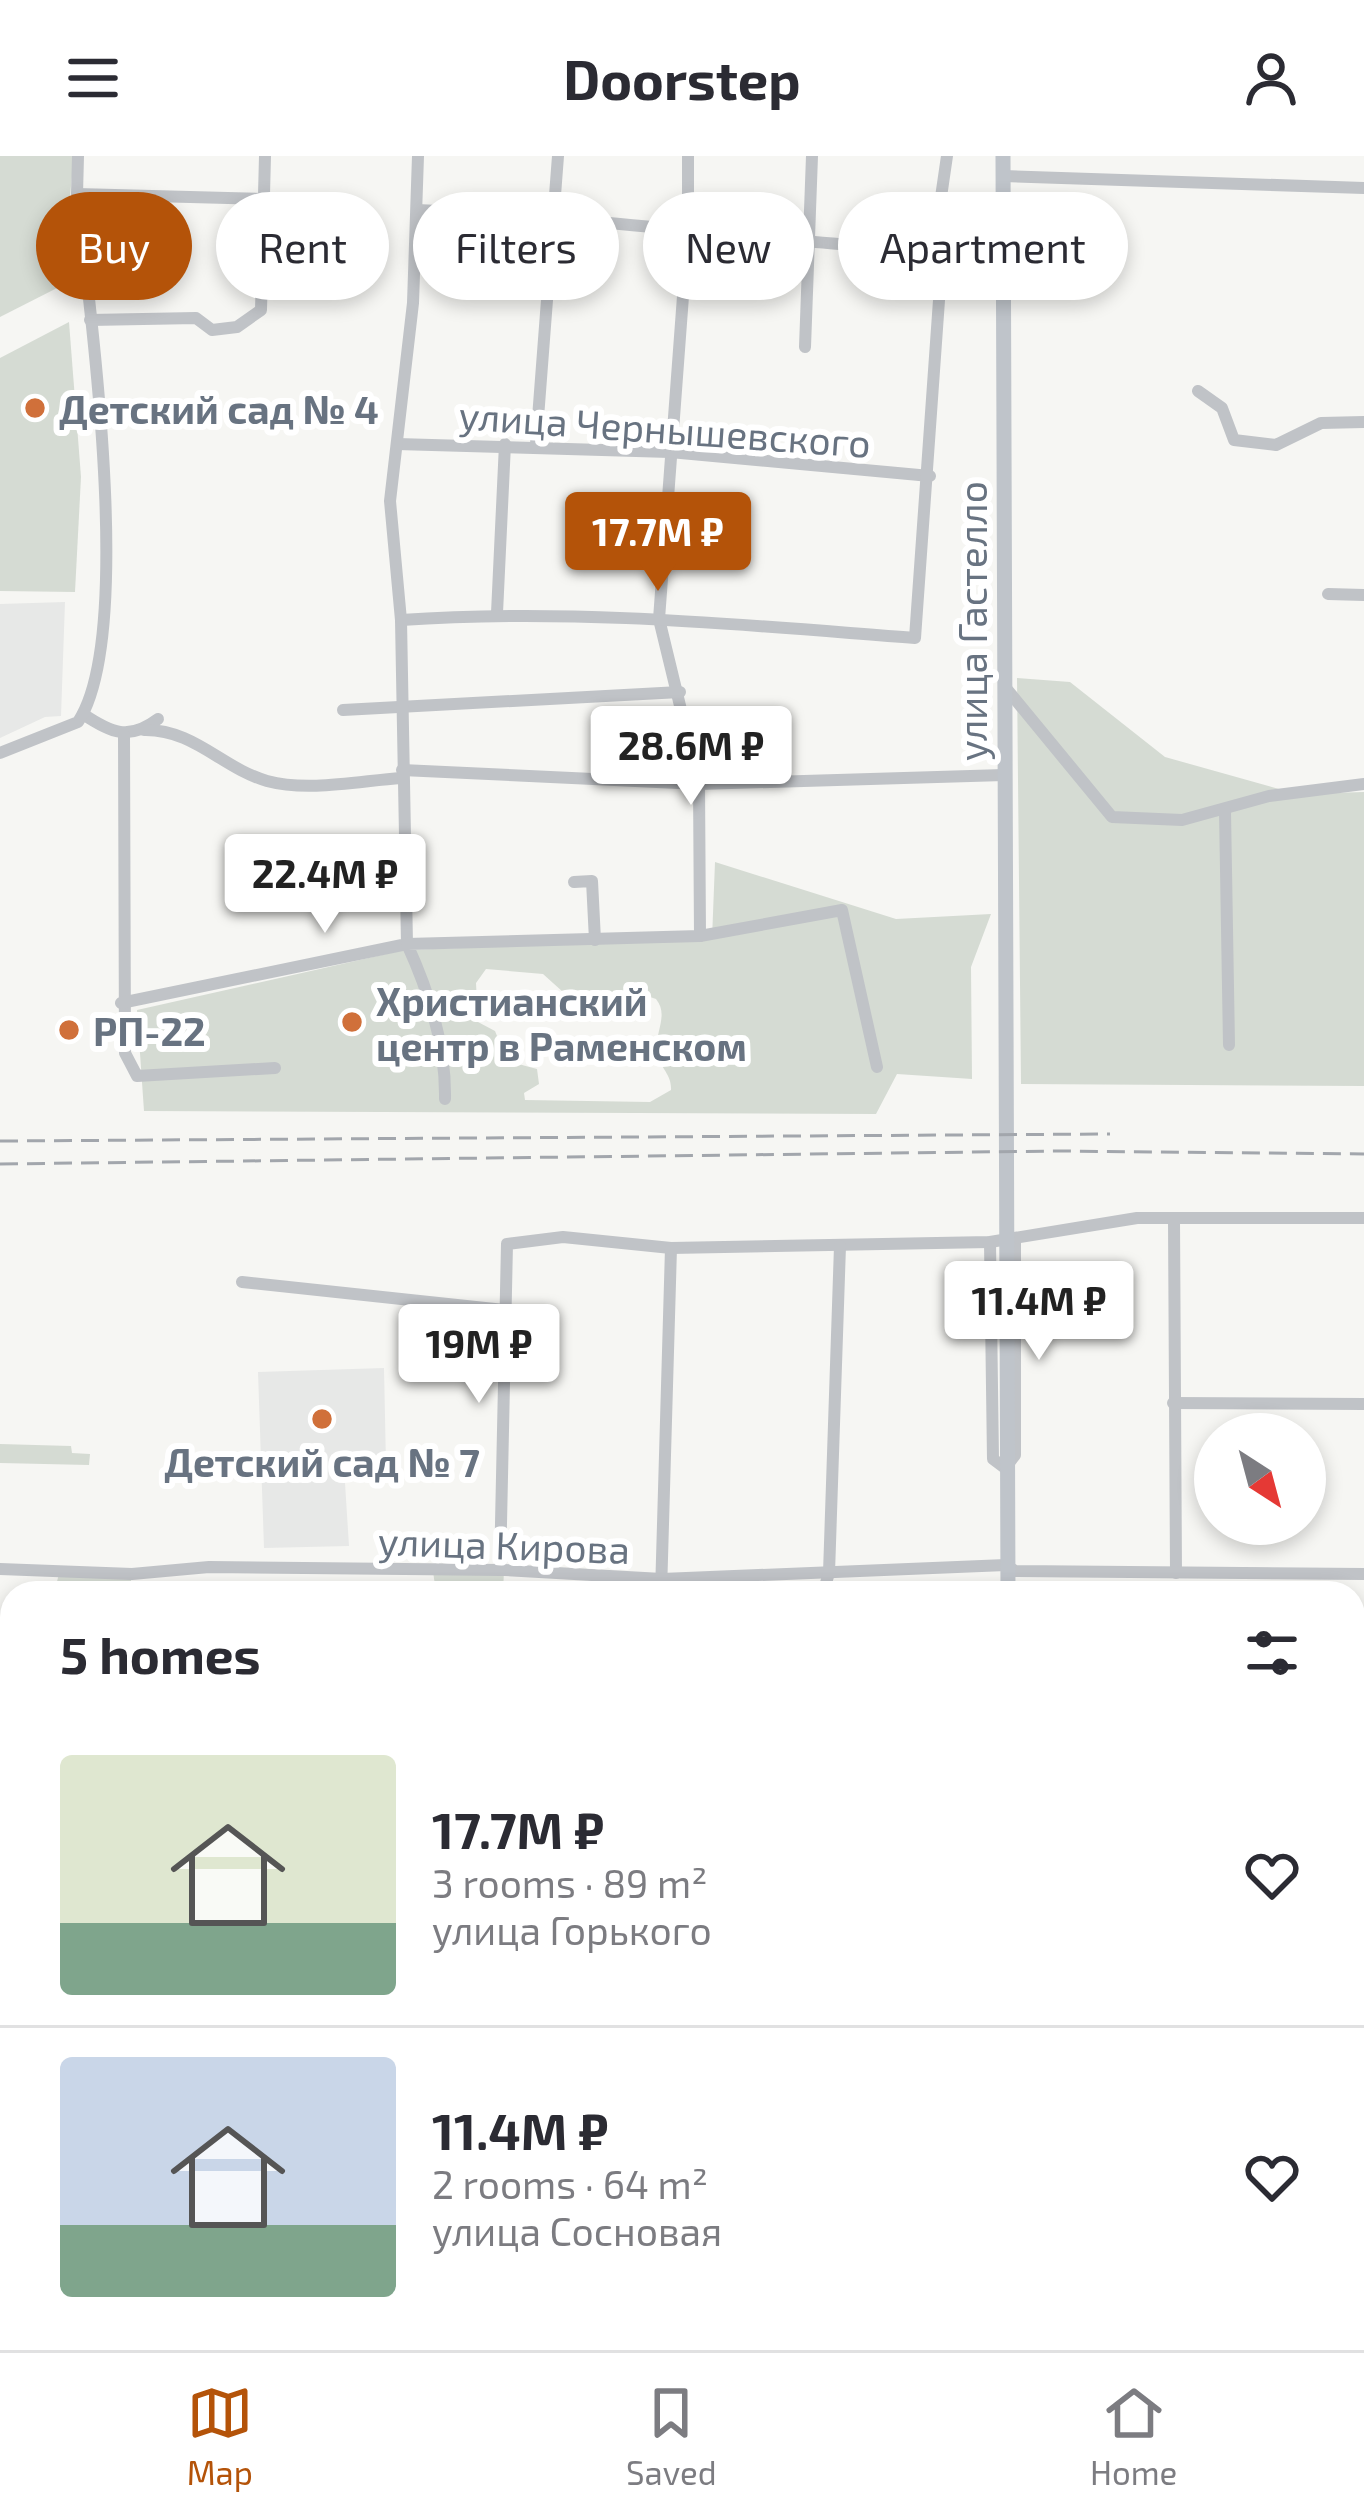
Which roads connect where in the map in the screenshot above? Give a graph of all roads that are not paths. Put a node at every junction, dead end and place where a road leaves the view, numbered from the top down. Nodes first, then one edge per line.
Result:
1 (78, 156) edge
2 (265, 156) edge
3 (418, 156) edge
4 (558, 156) edge
5 (688, 156) edge
6 (812, 156) edge
7 (947, 156) edge
8 (1003, 156) edge
9 (1003, 176) junction
10 (1364, 188) edge
11 (77, 192) edge
12 (263, 192) edge
13 (417, 192) edge
14 (558, 192) edge
15 (688, 192) edge
16 (812, 192) edge
17 (942, 192) edge
18 (1004, 192) edge
19 (88, 300) edge
20 (261, 300) edge
21 (413, 300) edge
22 (547, 300) edge
23 (682, 300) edge
24 (809, 300) edge
25 (940, 300) edge
26 (1006, 300) edge
27 (90, 320) junction
28 (806, 347) dead end
29 (1198, 391) dead end
30 (1364, 422) edge
31 (398, 444) junction
32 (505, 444) junction
33 (536, 444) junction
34 (670, 452) junction
35 (930, 476) junction
36 (1328, 594) dead end
37 (1364, 595) edge
38 (497, 613) junction
39 (659, 619) junction
40 (401, 620) junction
41 (1005, 687) junction
42 (680, 692) junction
43 (404, 704) junction
44 (343, 710) dead end
45 (83, 714) junction
46 (158, 719) dead end
47 (145, 730) junction
48 (124, 734) junction
49 (0, 753) edge
50 (401, 774) junction
51 (1004, 775) junction
52 (699, 784) junction
53 (1364, 784) edge
54 (1225, 811) junction
55 (574, 882) dead end
56 (700, 936) junction
57 (595, 940) junction
58 (407, 944) junction
59 (121, 1003) junction
60 (1229, 1045) dead end
61 (877, 1067) dead end
62 (275, 1068) dead end
63 (445, 1100) dead end
64 (1364, 1218) edge
65 (1174, 1220) junction
66 (1015, 1238) junction
67 (990, 1242) junction
68 (840, 1246) junction
69 (671, 1248) junction
70 (242, 1282) dead end
71 (505, 1310) junction
72 (1173, 1402) junction
73 (1364, 1404) edge
74 (1005, 1468) junction
75 (1006, 1565) junction
76 (0, 1569) edge
77 (500, 1570) junction
78 (829, 1573) junction
79 (1176, 1574) junction
80 (1364, 1574) edge
81 (611, 1581) edge
82 (662, 1581) edge
83 (726, 1581) edge
84 (827, 1581) edge
85 (1007, 1581) edge

1 - 11 street
2 - 12 street
3 - 13 street
4 - 14 street
5 - 15 street
6 - 16 street
7 - 17 street
8 - 9 main road, улица Гастелло
9 - 10 street
9 - 18 main road, улица Гастелло
19 - 27 street
20 - 27 street
21 - 31 street
22 - 33 street
23 - 34 street
24 - 28 street
25 - 35 street
26 - 41 main road, улица Гастелло
27 - 45 street
29 - 30 street
31 - 32 street, улица Чернышевского
31 - 40 street
32 - 33 street, улица Чернышевского
32 - 38 street
33 - 34 street, улица Чернышевского
34 - 35 street, улица Чернышевского
34 - 39 street
35 - 39 street
36 - 37 street
38 - 39 street
38 - 40 street
39 - 42 street
40 - 43 street
41 - 51 main road, улица Гастелло
41 - 54 street
42 - 43 street
42 - 52 street
43 - 44 street
43 - 50 street
45 - 48 street
45 - 49 street
46 - 47 street
47 - 48 street
47 - 50 street
48 - 59 street
50 - 52 street
50 - 58 street
51 - 52 street
51 - 74 main road, улица Гастелло
52 - 56 street
53 - 54 street
54 - 60 street
55 - 57 street
56 - 57 street
56 - 61 street
57 - 58 street
58 - 59 street
58 - 63 street
59 - 62 street
64 - 65 street
65 - 66 street
65 - 72 street
66 - 67 street
66 - 74 street
67 - 68 street
67 - 74 street
68 - 69 street
68 - 78 street
69 - 71 street
69 - 82 street
70 - 71 street
71 - 77 street
72 - 73 street
72 - 79 street
74 - 75 main road, улица Гастелло
75 - 78 street, улица Кирова
75 - 79 street, улица Кирова
75 - 85 main road, улица Гастелло
76 - 77 street, улица Кирова
77 - 81 street, улица Кирова
78 - 83 street, улица Кирова
78 - 84 street
79 - 80 street, улица Кирова

